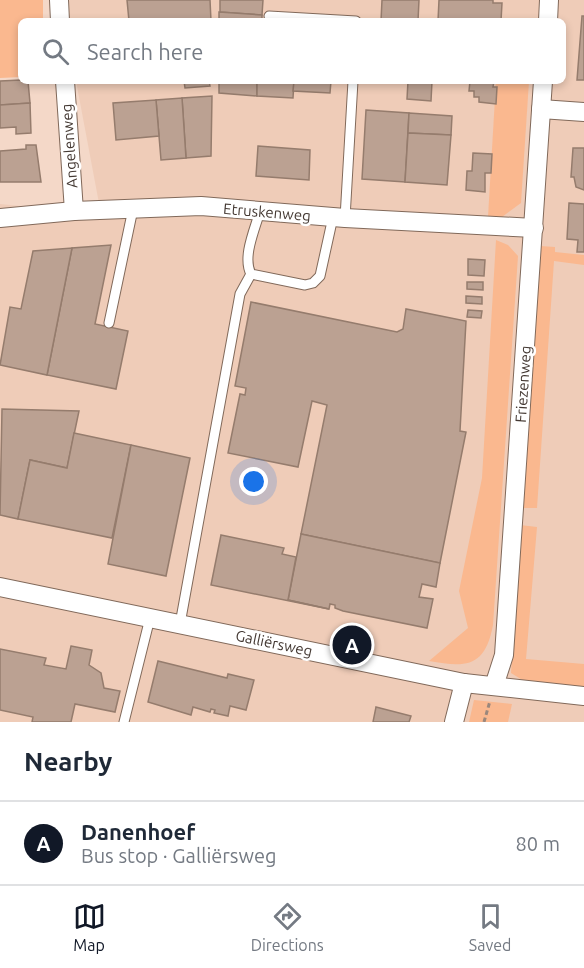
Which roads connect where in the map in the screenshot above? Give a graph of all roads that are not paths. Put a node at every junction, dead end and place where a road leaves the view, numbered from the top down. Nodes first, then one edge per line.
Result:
1 (59, 0) edge
2 (549, 0) edge
3 (268, 16) dead end
4 (60, 18) edge
5 (303, 18) edge
6 (548, 18) edge
7 (65, 84) edge
8 (352, 84) edge
9 (543, 84) edge
10 (541, 109) junction
11 (584, 112) edge
12 (133, 209) junction
13 (260, 211) junction
14 (74, 212) junction
15 (339, 217) junction
16 (0, 218) edge
17 (534, 228) junction
18 (251, 274) junction
19 (109, 323) dead end
20 (0, 587) edge
21 (150, 618) junction
22 (180, 624) junction
23 (464, 683) junction
24 (494, 686) junction
25 (584, 696) edge
26 (124, 722) edge
27 (454, 722) edge

1 - 4 street
2 - 6 street
3 - 5 lane
7 - 14 street, Angelenweg
8 - 15 lane
9 - 10 street, Friezenweg
10 - 11 street
10 - 17 street, Friezenweg
12 - 13 street, Etruskenweg
12 - 14 street, Etruskenweg
12 - 19 lane
13 - 15 street, Etruskenweg
13 - 18 lane
14 - 16 street, Etruskenweg
15 - 17 street, Etruskenweg
15 - 18 lane
17 - 24 street, Friezenweg
18 - 22 lane
20 - 21 street, Galliërsweg
21 - 22 street, Galliërsweg
21 - 26 lane
22 - 23 street, Galliërsweg
23 - 24 street, Galliërsweg
23 - 27 street
24 - 25 street, Galliërsweg

